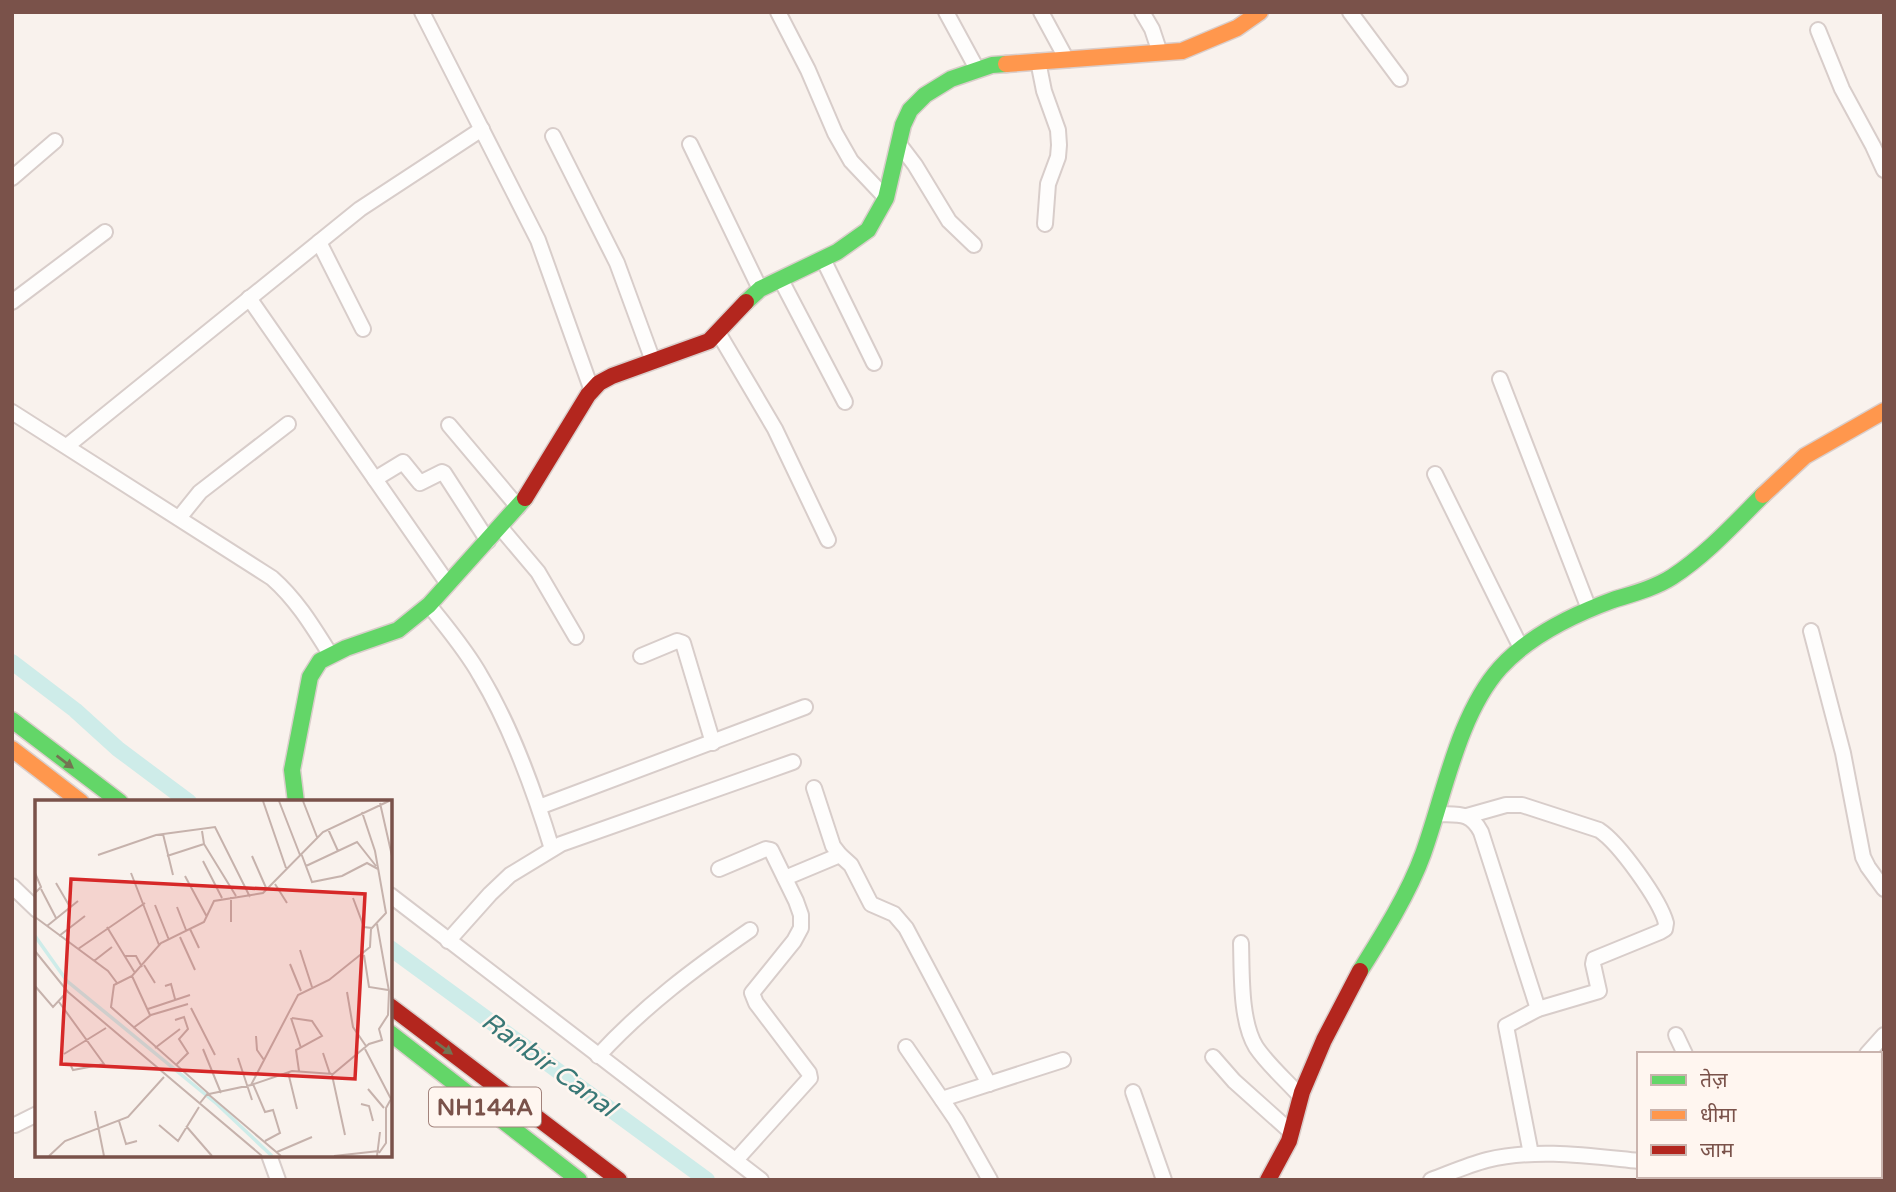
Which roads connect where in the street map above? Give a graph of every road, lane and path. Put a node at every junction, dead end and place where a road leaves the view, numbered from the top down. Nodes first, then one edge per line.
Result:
1 (422, 12) edge
2 (778, 12) edge
3 (946, 12) edge
4 (1041, 12) edge
5 (1142, 12) edge
6 (1260, 12) edge
7 (1350, 12) edge
8 (1818, 30) dead end
9 (1160, 53) junction
10 (1067, 60) junction
11 (1038, 61) junction
12 (977, 69) junction
13 (1400, 79) dead end
14 (482, 130) junction
15 (553, 136) dead end
16 (55, 141) dead end
17 (690, 144) dead end
18 (899, 144) junction
19 (1884, 170) edge
20 (12, 178) edge
21 (886, 198) junction
22 (1045, 224) dead end
23 (105, 232) dead end
24 (319, 242) junction
25 (974, 245) dead end
26 (823, 259) junction
27 (781, 280) junction
28 (760, 289) junction
29 (249, 298) junction
30 (12, 302) edge
31 (363, 329) dead end
32 (719, 334) junction
33 (653, 361) junction
34 (874, 363) dead end
35 (1500, 379) dead end
36 (592, 391) junction
37 (845, 401) dead end
38 (1884, 411) edge
39 (12, 412) edge
40 (288, 424) dead end
41 (449, 425) dead end
42 (67, 446) junction
43 (1435, 474) dead end
44 (375, 479) junction
45 (518, 507) junction
46 (179, 518) junction
47 (500, 527) junction
48 (828, 540) dead end
49 (488, 541) junction
50 (448, 584) junction
51 (429, 605) junction
52 (1589, 609) junction
53 (1811, 631) dead end
54 (576, 637) dead end
55 (1521, 648) junction
56 (330, 654) junction
57 (641, 656) dead end
58 (805, 707) dead end
59 (12, 720) edge
60 (713, 743) junction
61 (12, 749) edge
62 (793, 762) dead end
63 (814, 788) dead end
64 (78, 800) edge
65 (117, 800) edge
66 (296, 800) edge
67 (539, 807) junction
68 (1437, 814) junction
69 (1467, 816) junction
70 (552, 849) junction
71 (840, 855) junction
72 (719, 869) dead end
73 (785, 878) junction
74 (12, 886) edge
75 (1884, 889) edge
76 (392, 897) edge
77 (35, 908) edge
78 (750, 930) dead end
79 (448, 941) junction
80 (1241, 943) dead end
81 (392, 1008) edge
82 (1538, 1009) junction
83 (392, 1035) edge
84 (1676, 1035) dead end
85 (1884, 1035) edge
86 (906, 1047) dead end
87 (1684, 1052) edge
88 (1869, 1052) edge
89 (598, 1056) junction
90 (1213, 1057) dead end
91 (1063, 1060) dead end
92 (989, 1084) junction
93 (1133, 1092) dead end
94 (1301, 1097) junction
95 (942, 1099) junction
96 (35, 1115) edge
97 (15, 1125) dead end
98 (1291, 1132) junction
99 (1531, 1154) junction
100 (270, 1157) edge
101 (736, 1160) junction
102 (1637, 1161) edge
103 (1464, 1174) edge
104 (278, 1180) edge
105 (579, 1180) edge
106 (619, 1180) edge
107 (761, 1180) edge
108 (990, 1180) edge
109 (1164, 1180) edge
110 (1268, 1180) edge
111 (1431, 1180) edge

1 - 14 street
2 - 21 street
3 - 12 street
4 - 10 street
5 - 9 street
6 - 9 main road
7 - 13 street
8 - 19 street
9 - 10 main road
10 - 11 main road
11 - 12 main road
11 - 22 street
12 - 18 main road
14 - 24 street
14 - 36 street
15 - 33 street
16 - 20 street
17 - 28 street
18 - 21 main road
18 - 25 street
21 - 26 main road
23 - 30 street
24 - 29 street
24 - 31 street
26 - 27 main road
26 - 34 street
27 - 28 main road
27 - 37 street
28 - 32 main road
29 - 42 street
29 - 44 street
32 - 33 main road
32 - 48 street
33 - 36 main road
35 - 52 street
36 - 45 main road
38 - 52 main road
39 - 42 street
40 - 46 street
41 - 45 street
42 - 46 street
43 - 55 street
44 - 49 street
44 - 50 street
45 - 47 main road
46 - 56 street
47 - 49 main road
47 - 54 street
49 - 50 main road
50 - 51 main road
51 - 56 main road
51 - 67 street
52 - 55 main road
53 - 75 street
55 - 68 main road
56 - 66 main road
57 - 60 street
58 - 60 street
59 -> 65 main road
60 - 67 street
61 - 64 main road
62 - 70 street
63 - 71 street
67 - 70 street
68 - 69 street
68 - 94 main road
69 - 82 street
69 - 82 street
70 - 79 street
71 - 73 street
71 - 92 street
72 - 73 street
73 - 101 street
74 - 77 street
76 - 79 street
78 - 89 street
79 - 89 street
80 - 94 street
81 -> 106 main road, NH144A
82 - 99 street
83 - 105 main road, NH144A
84 - 87 street
85 - 88 street
86 - 95 street
89 - 101 street
90 - 98 street
91 - 92 street
92 - 95 street
93 - 109 street
94 - 98 main road
95 - 108 street
96 - 97 street
98 - 110 main road
99 - 102 street
99 - 103 street
100 - 104 street
101 - 107 street
103 - 111 street

